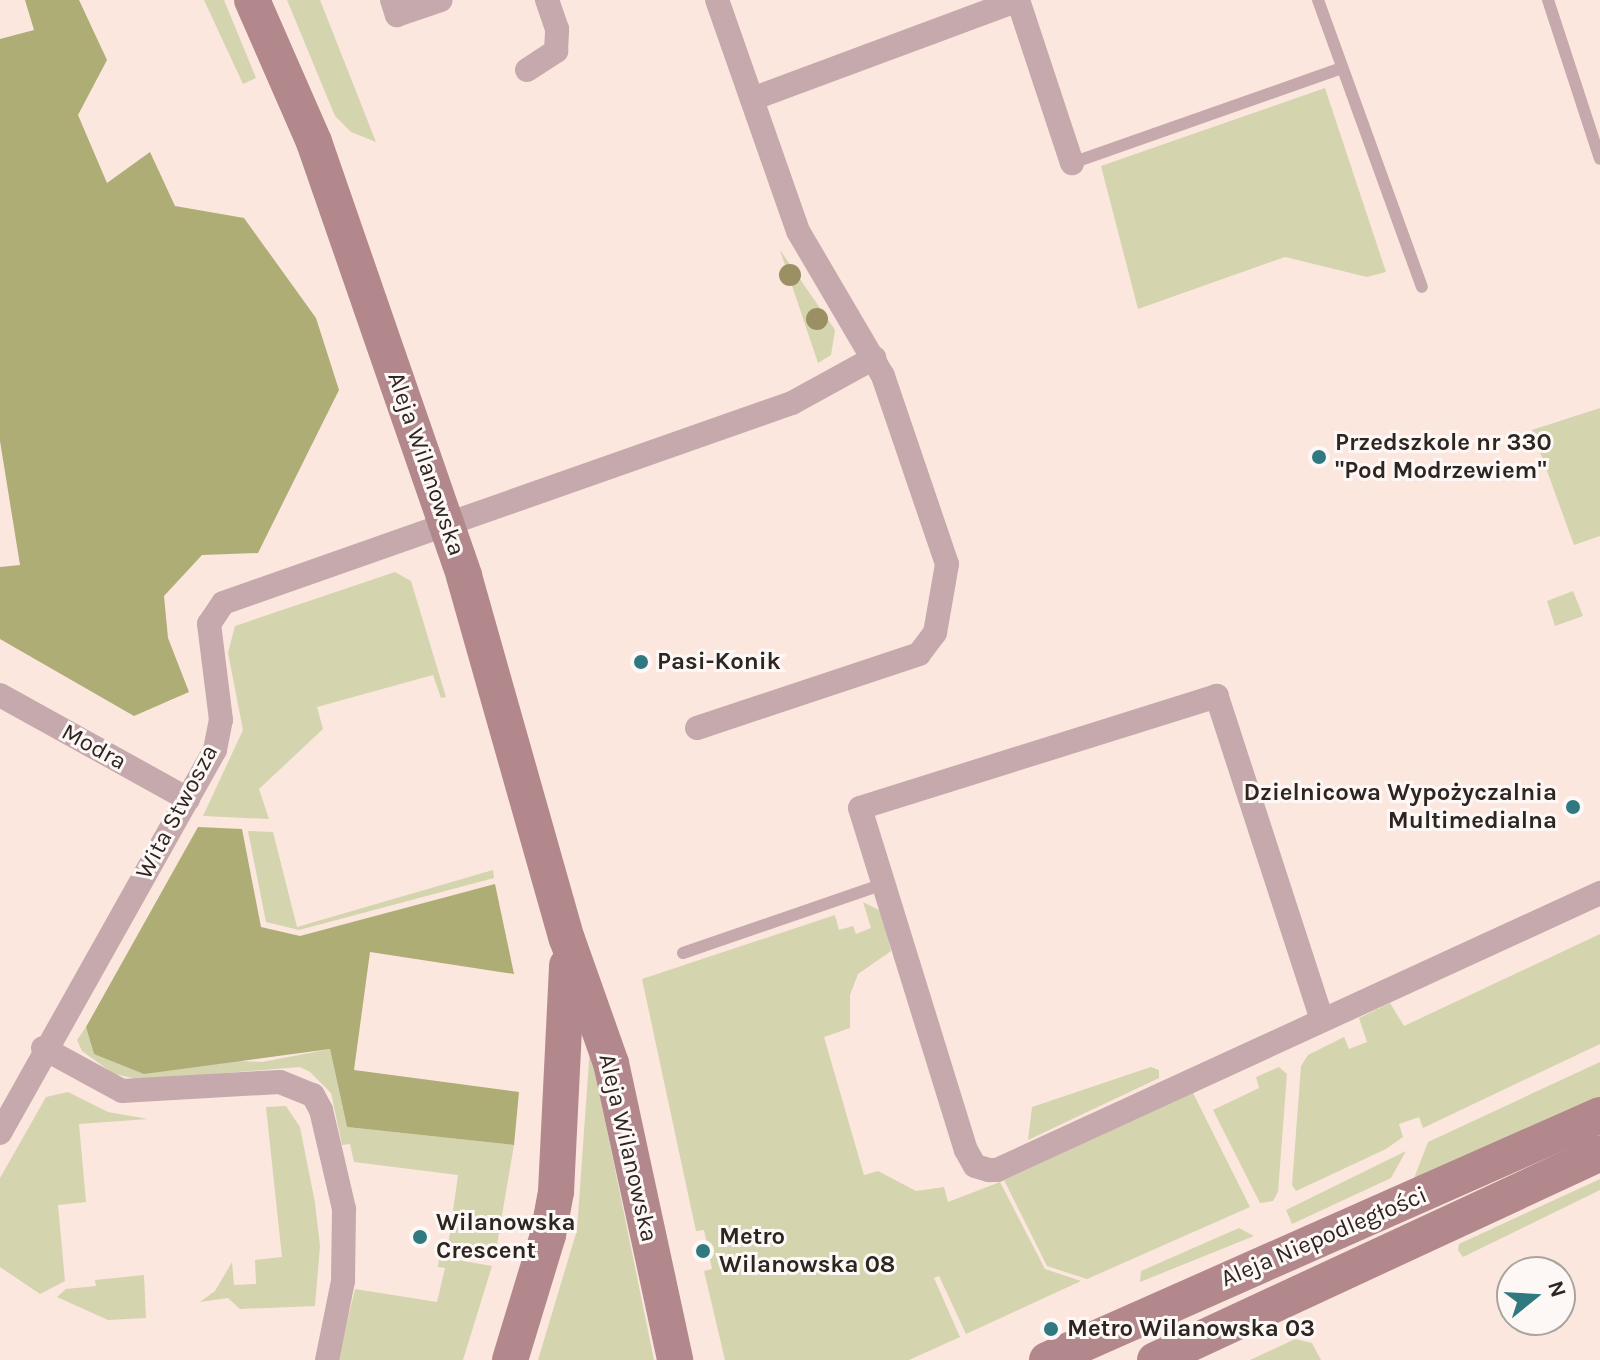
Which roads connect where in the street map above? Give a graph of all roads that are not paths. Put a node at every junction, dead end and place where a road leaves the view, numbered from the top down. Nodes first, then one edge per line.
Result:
1 (252, 0) edge
2 (392, 0) edge
3 (441, 0) edge
4 (547, 0) edge
5 (717, 0) edge
6 (1018, 0) edge
7 (1318, 0) edge
8 (1548, 0) edge
9 (1342, 68) junction
10 (527, 70) dead end
11 (752, 99) junction
12 (1600, 159) edge
13 (1072, 163) joint
14 (1422, 287) dead end
15 (874, 358) junction
16 (447, 524) junction
17 (0, 695) edge
18 (697, 728) dead end
19 (188, 799) junction
20 (883, 884) junction
21 (1600, 893) edge
22 (567, 939) junction
23 (683, 953) dead end
24 (1322, 1020) junction
25 (43, 1048) junction
26 (1600, 1115) edge
27 (0, 1133) edge
28 (1600, 1153) edge
29 (327, 1360) edge
30 (510, 1360) edge
31 (675, 1360) edge
32 (1047, 1360) edge
33 (1155, 1360) edge

1 - 16 main road, Aleja Wilanowska
2 - 3 street
4 - 10 street
5 - 11 street
6 - 11 street
6 - 13 street
7 - 9 lane
8 - 12 lane
9 - 13 lane
9 - 14 lane
11 - 15 street
15 - 16 street, Wita Stwosza
15 - 18 street
16 - 19 street, Wita Stwosza
16 - 22 main road, Aleja Wilanowska
17 - 19 street, Modra
19 - 25 street, Wita Stwosza
20 - 23 lane
20 - 24 street
20 - 24 street
21 - 24 street
22 - 30 main road, Aleja Wilanowska
22 - 31 main road, Aleja Wilanowska
25 - 27 street, Wita Stwosza
25 - 29 street
26 - 32 main road, Aleja Niepodległości
28 - 33 main road, Aleja Niepodległości

